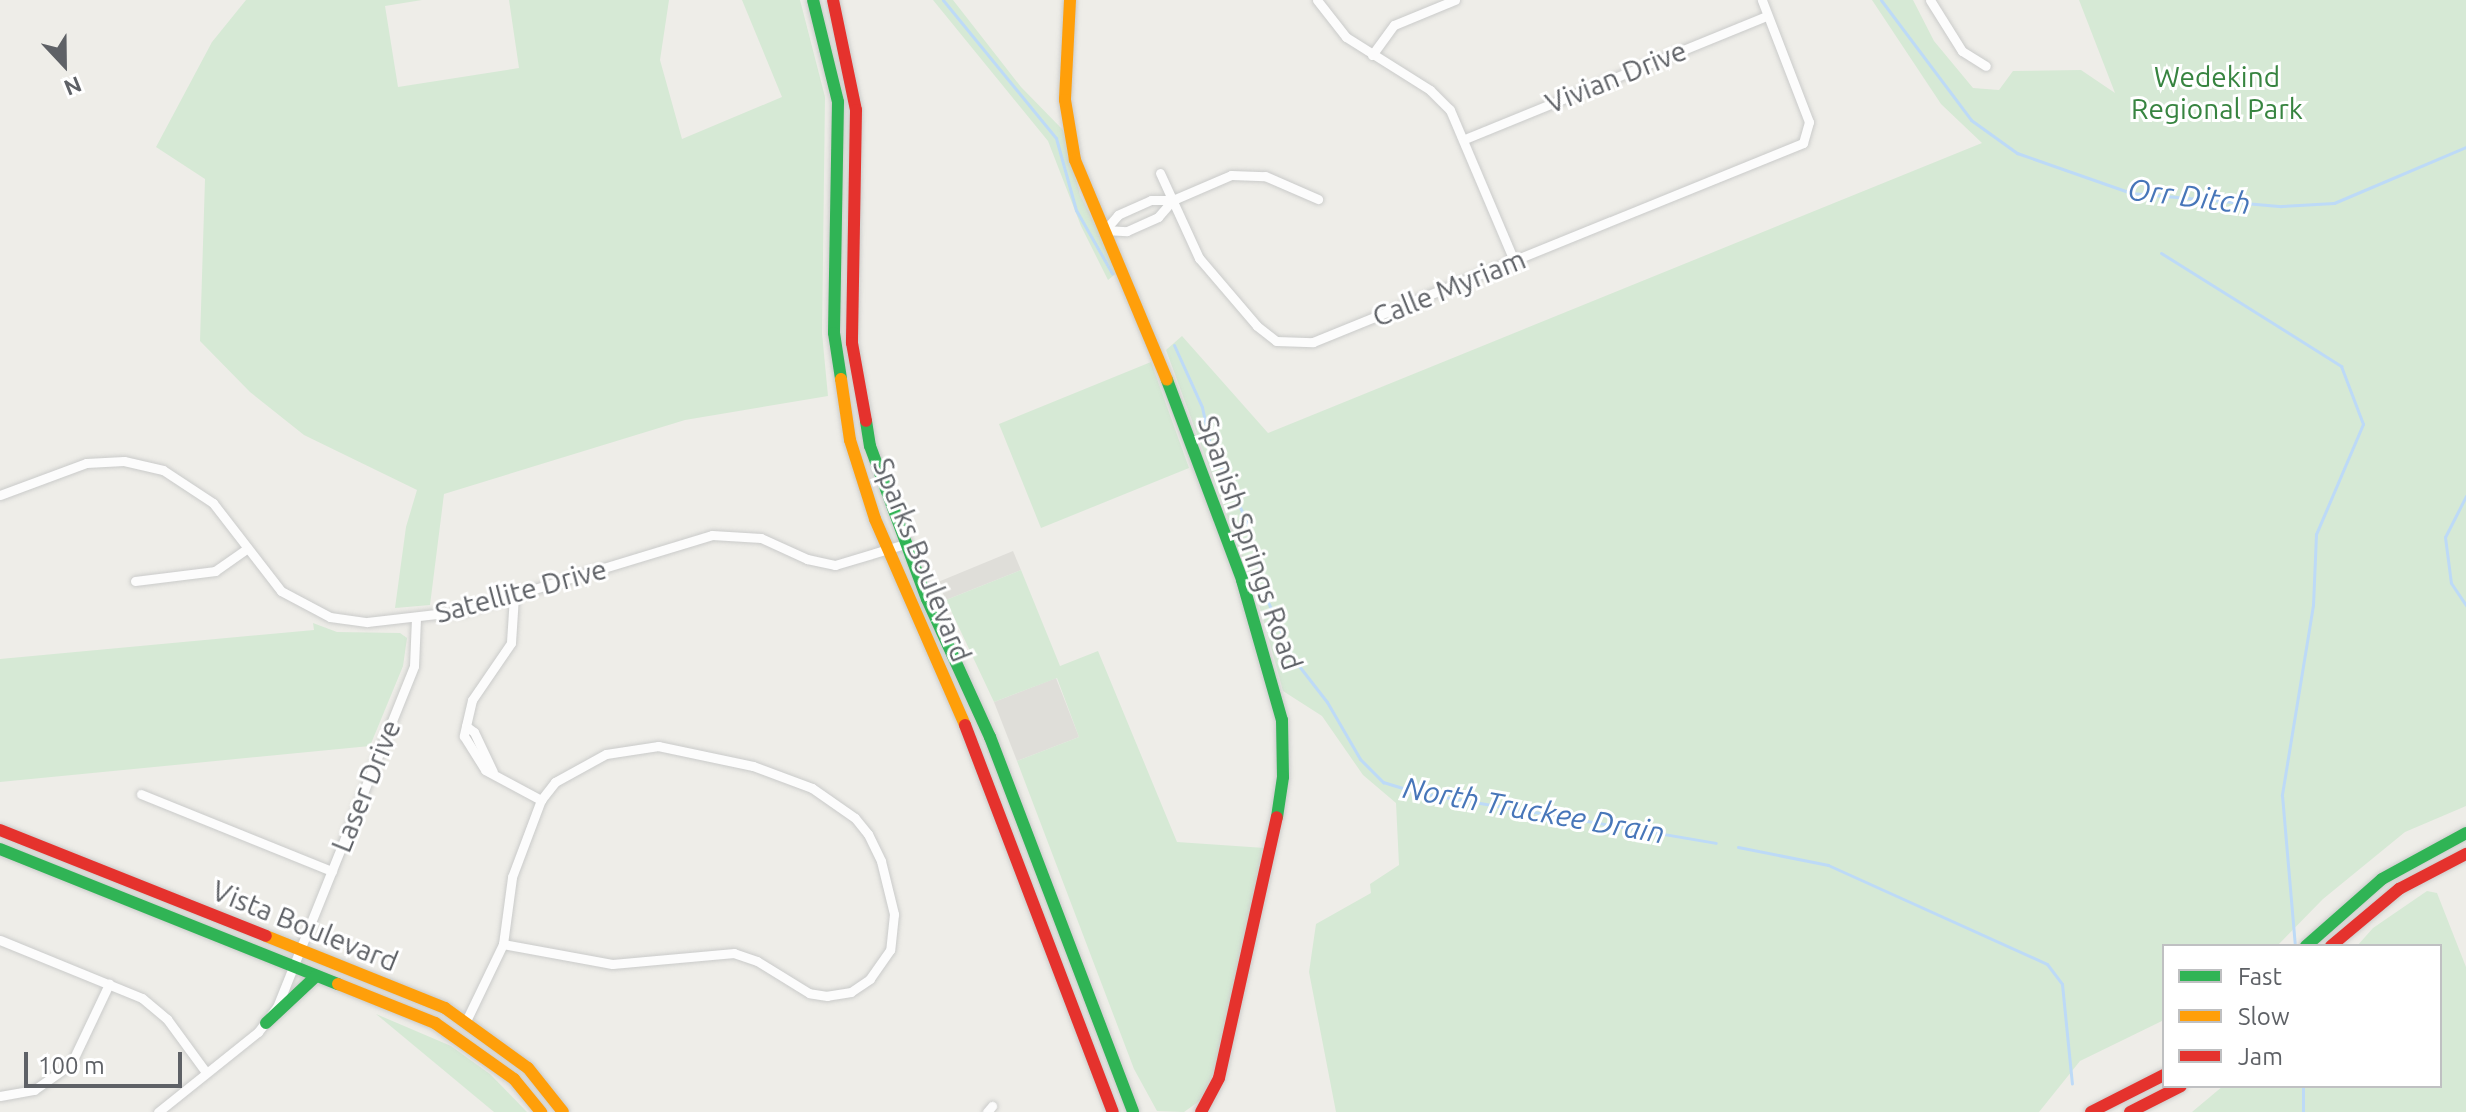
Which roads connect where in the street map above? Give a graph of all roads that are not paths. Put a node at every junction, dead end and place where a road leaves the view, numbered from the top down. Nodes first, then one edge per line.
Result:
1 (813, 0) edge
2 (833, 0) edge
3 (1070, 0) edge
4 (1317, 0) edge
5 (1455, 0) edge
6 (1762, 0) edge
7 (1930, 0) edge
8 (1767, 16) junction
9 (1372, 55) junction
10 (1986, 66) dead end
11 (1465, 139) junction
12 (1160, 173) dead end
13 (1318, 199) dead end
14 (1173, 200) junction
15 (1105, 230) junction
16 (1514, 261) junction
17 (0, 495) edge
18 (905, 544) junction
19 (247, 549) junction
20 (888, 550) junction
21 (135, 581) dead end
22 (514, 596) junction
23 (416, 619) junction
24 (466, 726) junction
25 (482, 748) junction
26 (472, 754) junction
27 (493, 772) junction
28 (141, 794) dead end
29 (541, 800) junction
30 (0, 830) edge
31 (2466, 833) edge
32 (0, 849) edge
33 (2466, 854) edge
34 (332, 871) junction
35 (0, 940) edge
36 (503, 944) junction
37 (2308, 944) edge
38 (2333, 944) edge
39 (301, 950) junction
40 (293, 968) junction
41 (316, 976) junction
42 (1081, 977) junction
43 (109, 984) junction
44 (466, 1021) junction
45 (266, 1023) junction
46 (205, 1071) junction
47 (2162, 1076) edge
48 (1121, 1081) junction
49 (2177, 1088) edge
50 (0, 1096) edge
51 (158, 1112) edge
52 (541, 1112) edge
53 (563, 1112) edge
54 (1113, 1112) edge
55 (1123, 1112) edge
56 (1133, 1112) edge
57 (1140, 1112) edge
58 (1201, 1112) edge
59 (2091, 1112) edge
60 (2130, 1112) edge

1 - 20 main road, Sparks Boulevard
2 - 18 main road, Sparks Boulevard
3 - 15 main road, Spanish Springs Road
4 - 9 street
5 - 9 street
6 - 8 street
7 - 10 street
8 - 11 street, Vivian Drive
8 - 16 street, Calle Myriam
9 - 11 street
11 - 16 street
12 - 14 street, Calle Myriam
13 - 14 street
14 - 15 street
14 - 15 street
14 - 16 street, Calle Myriam
15 - 58 main road, Spanish Springs Road
17 - 19 street, Satellite Drive
18 - 20 street, Satellite Drive
18 - 42 main road, Sparks Boulevard
19 - 21 street
19 - 23 street, Satellite Drive
20 - 22 street, Satellite Drive
20 - 54 main road, Sparks Boulevard
22 - 23 street, Satellite Drive
22 - 24 street
23 - 34 street, Laser Drive
24 - 25 street
24 - 26 street
25 - 26 street
25 - 27 street
26 - 27 street
27 - 29 street
28 - 34 street
29 - 36 street
29 - 36 street
30 - 39 main road, Vista Boulevard
31 - 37 main road
32 - 40 main road, Vista Boulevard
33 - 38 main road
34 - 39 street, Laser Drive
35 - 43 street
36 - 44 street
39 - 40 street, Laser Drive
39 - 44 main road, Vista Boulevard
40 - 41 main road, Vista Boulevard
40 - 45 street, Laser Drive
41 - 45 main road
41 - 52 main road, Vista Boulevard
42 - 48 main road, Sparks Boulevard
42 - 55 main road
43 - 46 street
43 - 50 street
44 - 53 main road, Vista Boulevard
45 - 46 street
46 - 51 street
47 - 59 main road
48 - 56 main road, Sparks Boulevard
48 - 57 main road
49 - 60 main road

